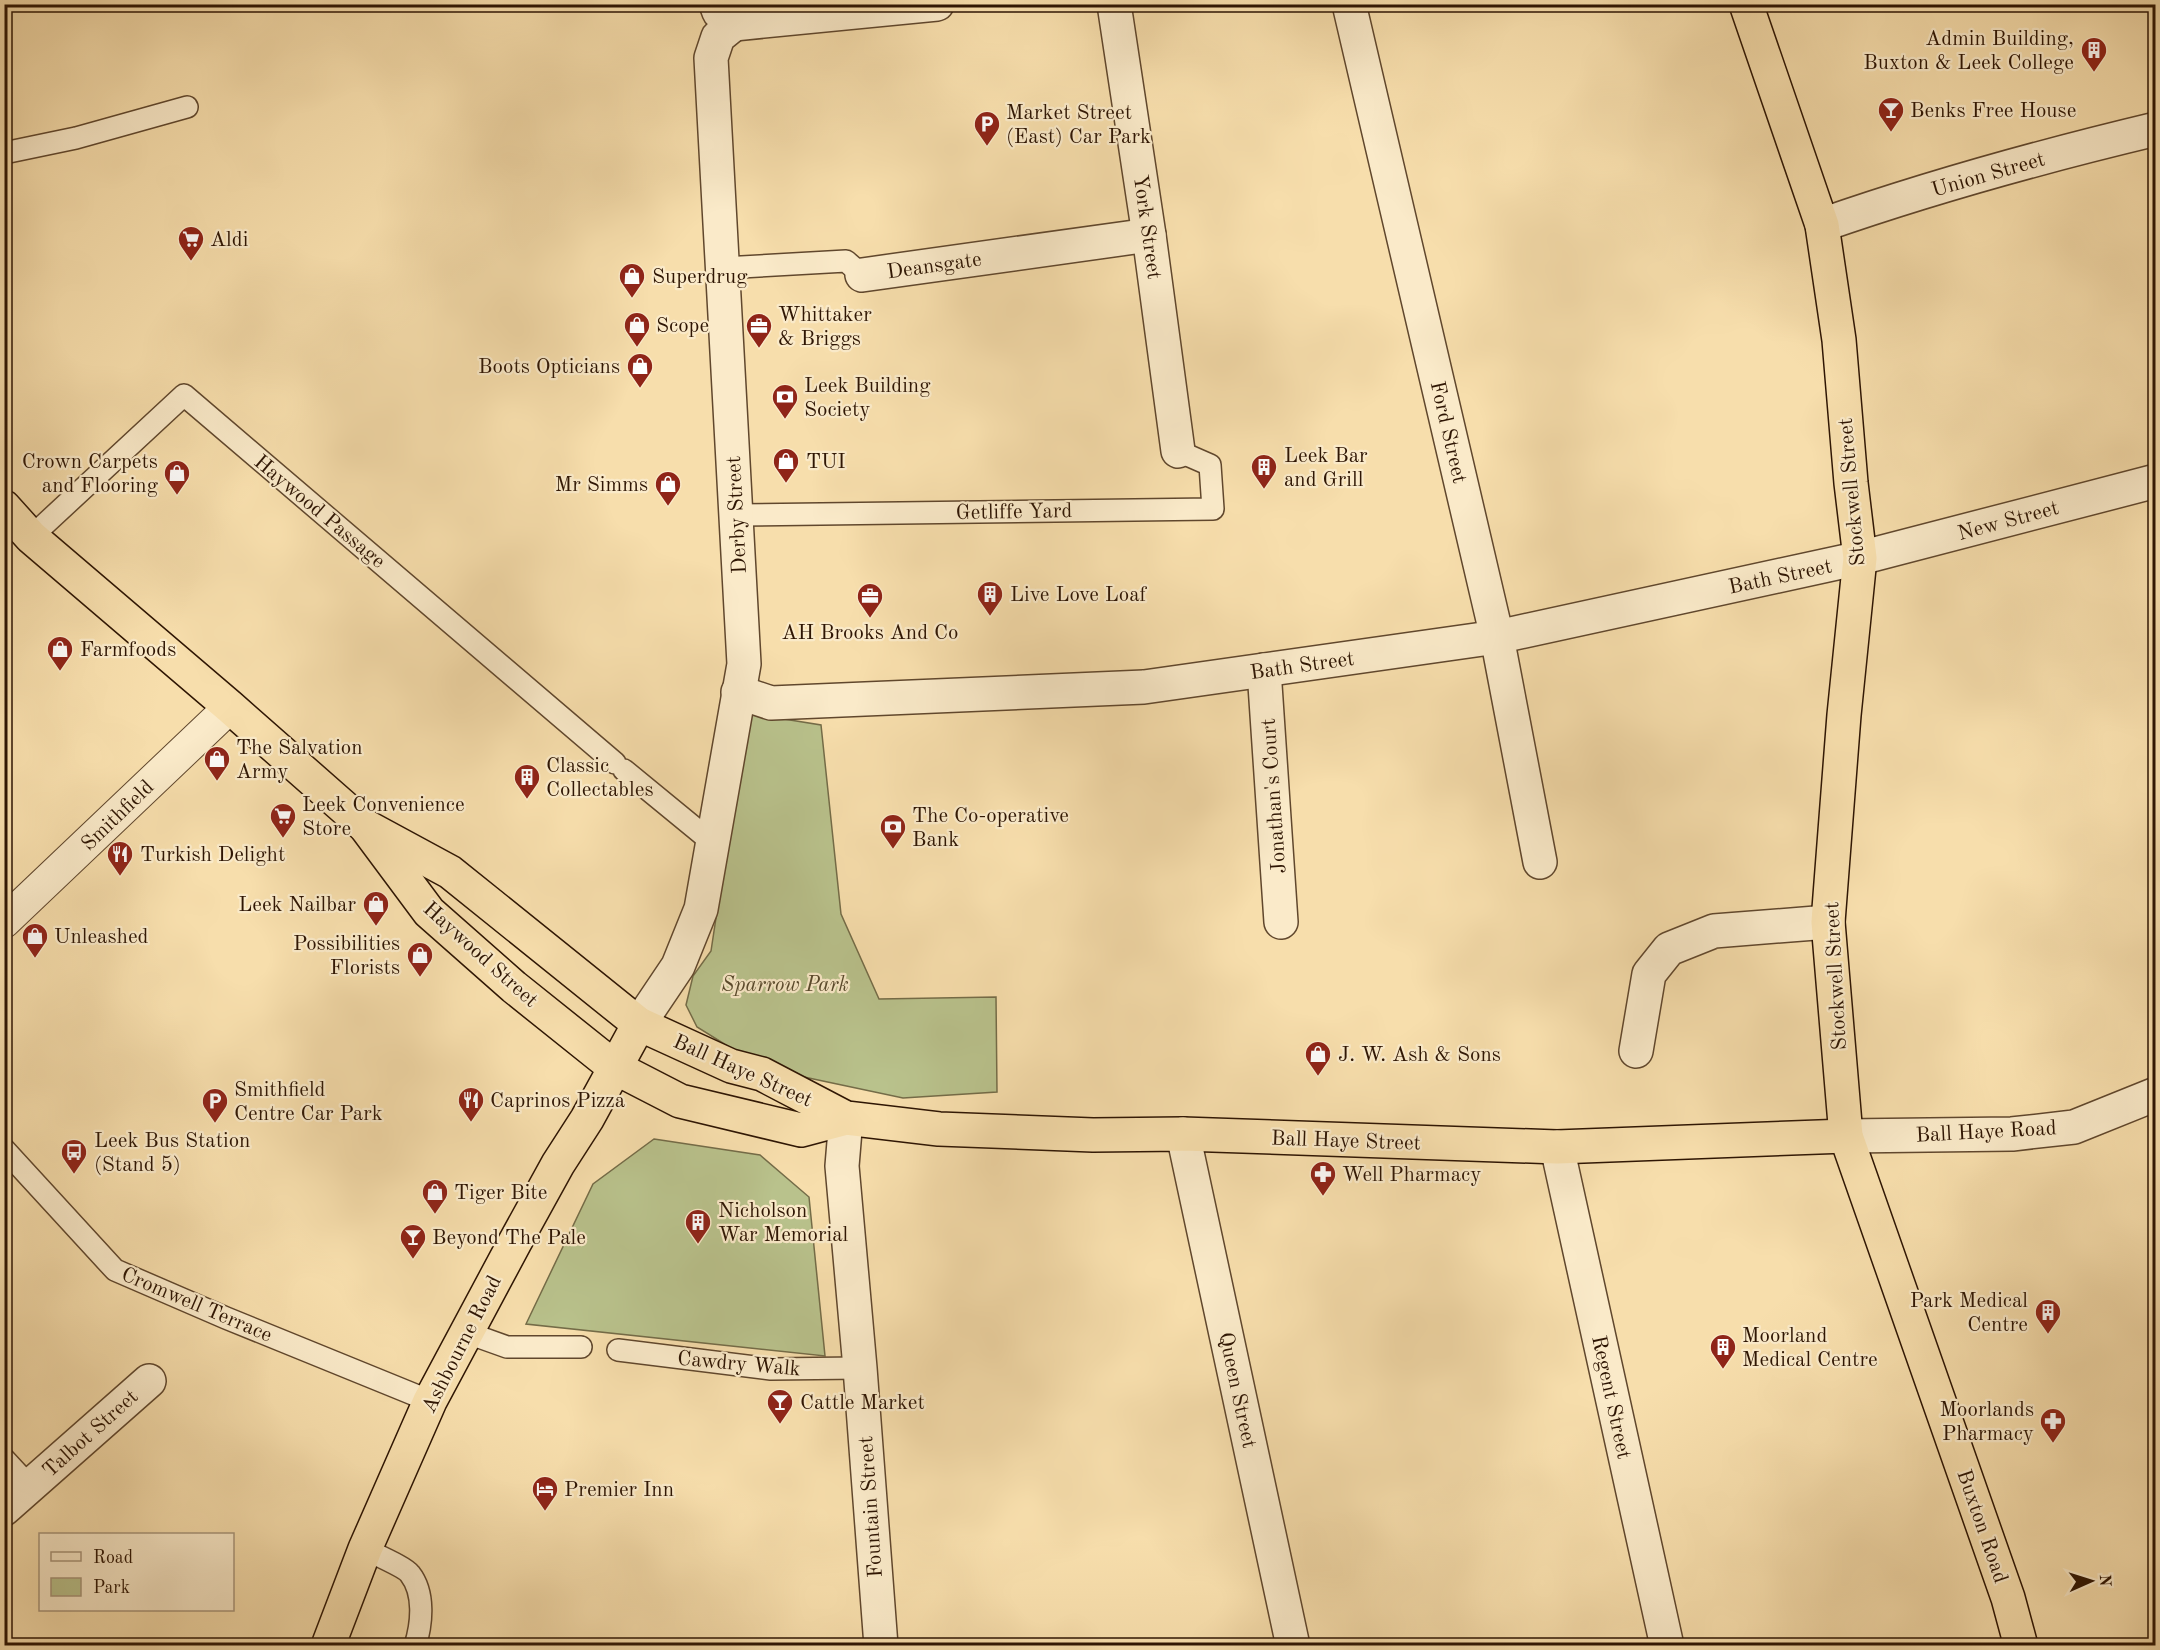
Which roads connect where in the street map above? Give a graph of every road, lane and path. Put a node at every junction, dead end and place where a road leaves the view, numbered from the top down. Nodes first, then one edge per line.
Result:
1 (937, 4) edge
2 (1114, 4) edge
3 (1349, 4) edge
4 (1746, 4) edge
5 (725, 14) edge
6 (187, 107) dead end
7 (2156, 129) edge
8 (4, 153) edge
9 (1822, 225) junction
10 (1149, 235) junction
11 (723, 268) junction
12 (862, 275) joint
13 (1179, 451) joint
14 (2156, 481) edge
15 (4, 507) edge
16 (736, 515) junction
17 (31, 537) junction
18 (1860, 558) junction
19 (1497, 637) junction
20 (1264, 670) junction
21 (738, 692) junction
22 (230, 707) junction
23 (365, 826) junction
24 (713, 843) junction
25 (1539, 862) dead end
26 (4, 922) edge
27 (1281, 922) dead end
28 (1828, 922) junction
29 (639, 1024) junction
30 (1636, 1051) dead end
31 (614, 1066) junction
32 (2156, 1094) edge
33 (846, 1118) junction
34 (1183, 1134) junction
35 (1846, 1136) junction
36 (1557, 1148) junction
37 (4, 1149) edge
38 (465, 1332) junction
39 (581, 1347) dead end
40 (618, 1350) dead end
41 (860, 1368) junction
42 (149, 1381) dead end
43 (430, 1401) junction
44 (4, 1459) edge
45 (30, 1487) junction
46 (4, 1509) edge
47 (365, 1549) junction
48 (328, 1646) edge
49 (415, 1646) edge
50 (880, 1646) edge
51 (1293, 1646) edge
52 (1667, 1646) edge
53 (2021, 1646) edge

1 - 5 street
2 - 10 street, York Street
3 - 19 street, Ford Street
4 - 9 highway, Stockwell Street
5 - 11 street, Derby Street
6 - 8 lane
7 - 9 street, Union Street
9 - 18 highway, Stockwell Street
10 - 12 street, Deansgate
10 - 13 street, York Street
11 - 12 lane, Deansgate
11 - 16 street, Derby Street
13 - 16 lane, Getliffe Yard
14 - 18 street, New Street
15 - 17 highway, Haywood Street
16 - 21 street, Derby Street
17 - 22 highway, Haywood Street
17 - 24 lane, Haywood Passage
18 - 19 street, Bath Street
18 - 28 highway, Stockwell Street
19 - 20 street, Bath Street
19 - 25 street, Ford Street
20 - 21 street, Bath Street
20 - 27 street, Jonathan's Court
21 - 24 street, Derby Street
22 - 23 highway, Haywood Street
22 - 26 street, Smithfield
23 - 29 highway, Haywood Street
23 - 31 highway, Haywood Street
24 - 29 street, Derby Street
28 - 30 street
28 - 35 highway, Stockwell Street
29 - 31 highway, Ashbourne Road
29 - 33 highway, Ball Haye Street
31 - 33 highway, Ball Haye Street
31 - 38 highway, Ashbourne Road
32 - 35 street, Ball Haye Road
33 - 34 highway, Ball Haye Street
33 - 41 street, Fountain Street
34 - 36 highway, Ball Haye Street
34 - 51 street, Queen Street
35 - 36 highway, Ball Haye Street
35 - 53 highway, Buxton Road
36 - 52 street, Regent Street
37 - 43 lane, Cromwell Terrace
38 - 39 lane
38 - 43 highway, Ashbourne Road
40 - 41 lane, Cawdry Walk
41 - 50 street, Fountain Street
42 - 45 street, Talbot Street
43 - 47 highway, Ashbourne Road
44 - 45 lane
45 - 46 street, Talbot Street
47 - 48 highway, Ashbourne Road
47 - 49 lane

